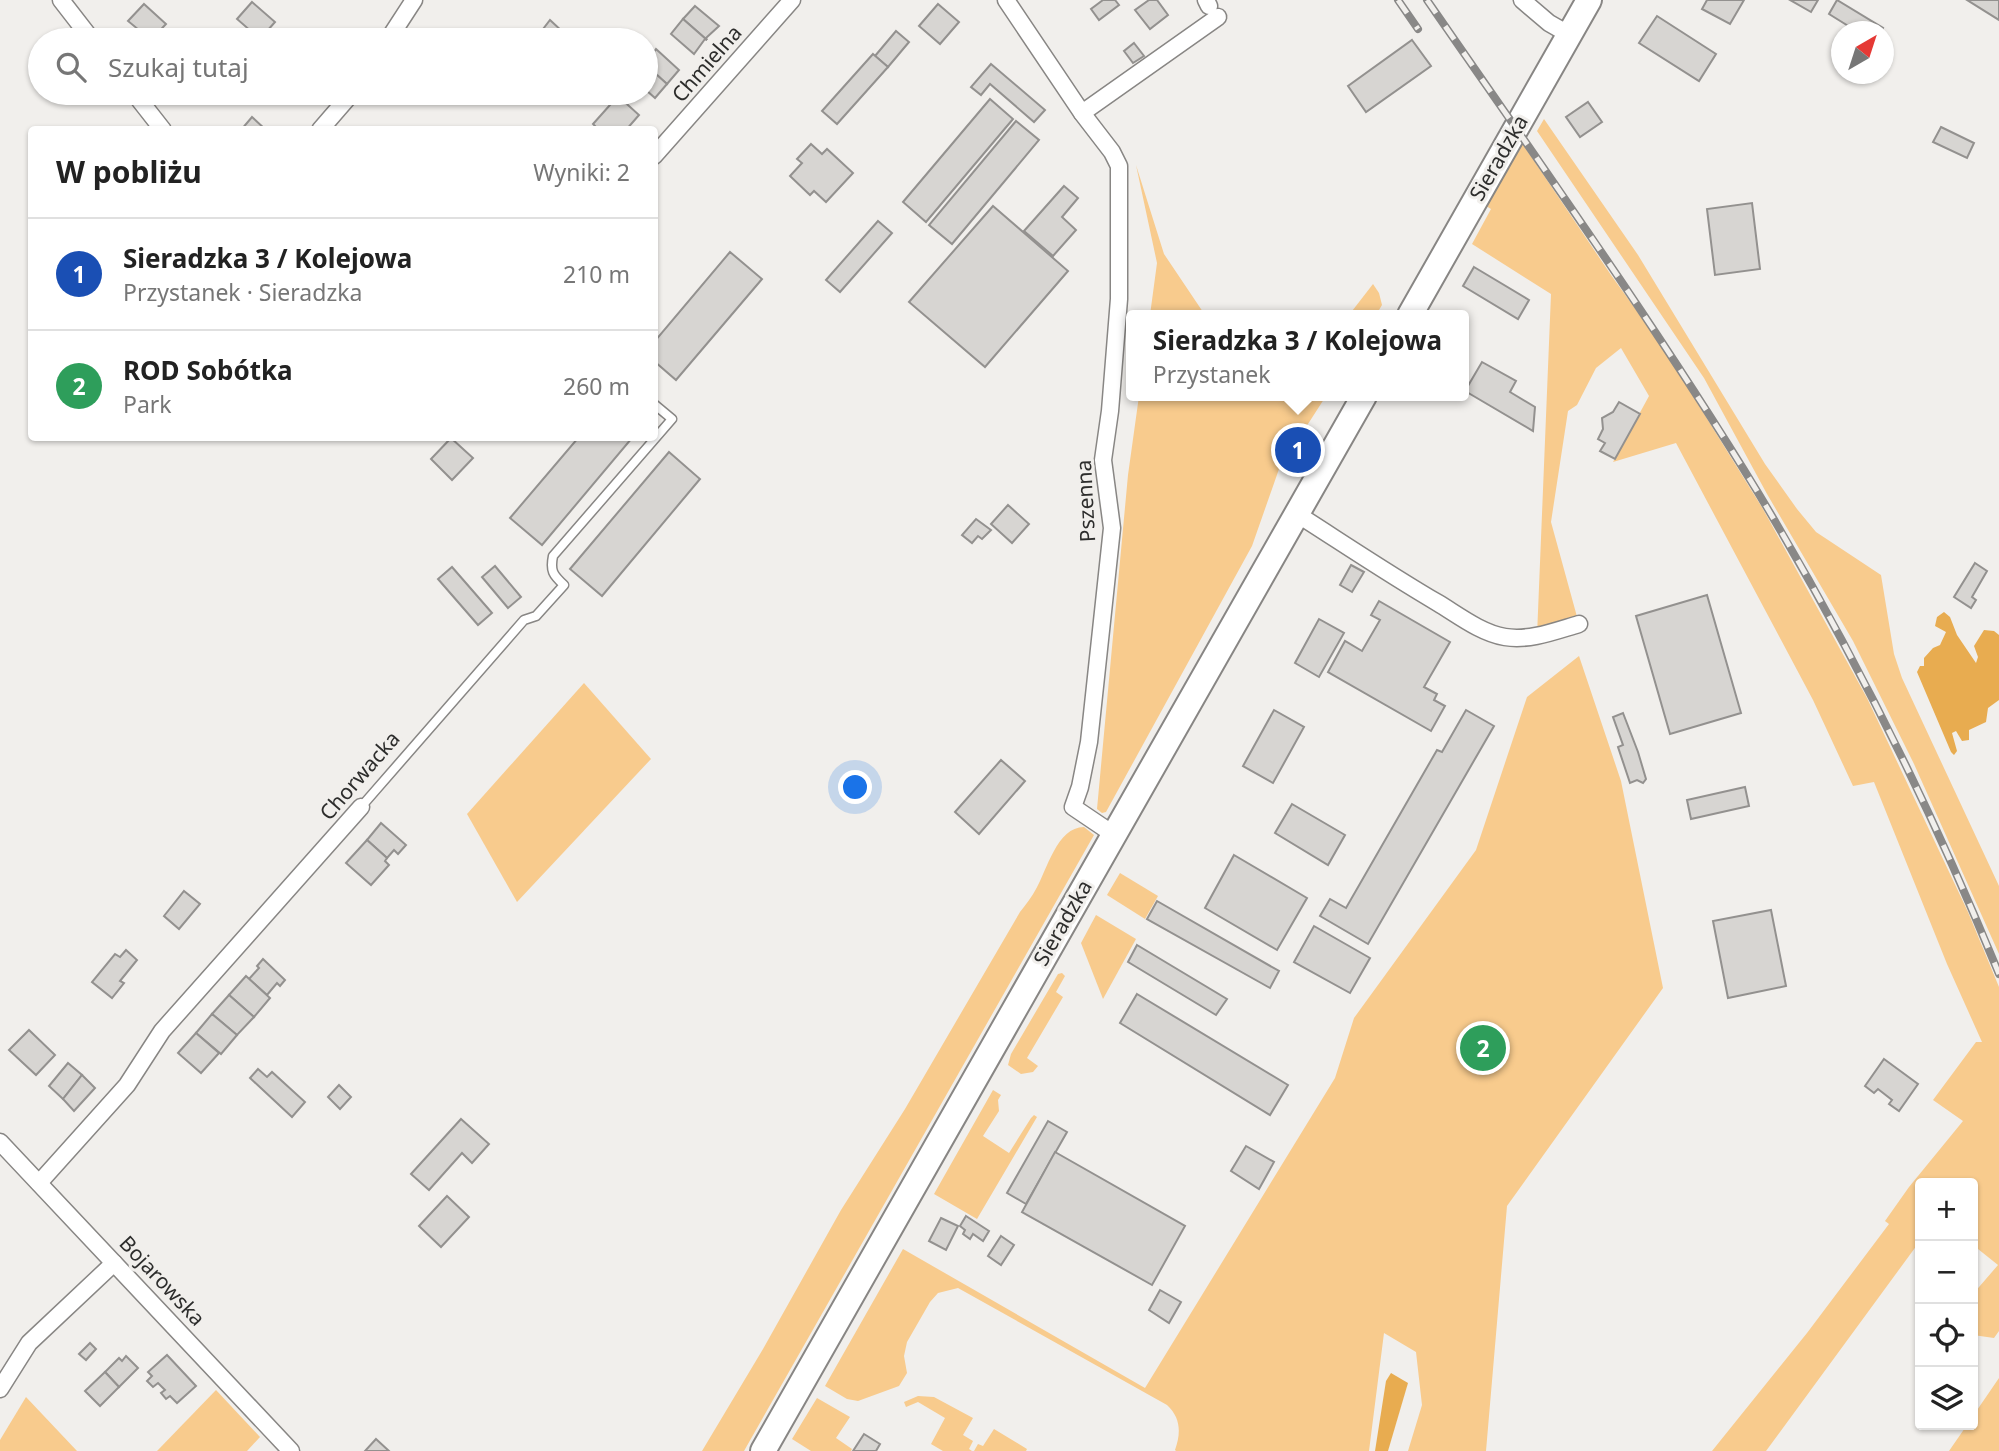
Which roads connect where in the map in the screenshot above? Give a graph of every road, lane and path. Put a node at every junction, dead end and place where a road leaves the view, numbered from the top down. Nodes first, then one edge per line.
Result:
1 (61, 0) edge
2 (414, 0) edge
3 (792, 0) edge
4 (1006, 0) edge
5 (1522, 0) edge
6 (1589, 0) edge
7 (1211, 7) edge
8 (83, 28) edge
9 (396, 28) edge
10 (1570, 35) junction
11 (143, 105) edge
12 (342, 105) edge
13 (1082, 113) junction
14 (160, 126) edge
15 (323, 126) edge
16 (658, 151) edge
17 (1413, 310) edge
18 (1361, 401) edge
19 (658, 407) edge
20 (658, 434) edge
21 (652, 441) edge
22 (1297, 514) junction
23 (1579, 624) dead end
24 (361, 807) joint
25 (1113, 834) junction
26 (0, 1142) edge
27 (39, 1183) junction
28 (114, 1263) junction
29 (0, 1389) edge
30 (291, 1451) edge
31 (763, 1451) edge

1 - 8 street
2 - 9 street
3 - 16 street, Chmielna
4 - 13 street, Pszenna
5 - 10 street
6 - 10 main road, Sieradzka
7 - 13 street
10 - 17 main road, Sieradzka
11 - 14 street
12 - 15 street
13 - 25 street, Pszenna
18 - 22 main road, Sieradzka
19 - 20 lane, Chorwacka
21 - 24 lane, Chorwacka
22 - 23 street
22 - 25 main road, Sieradzka
24 - 27 street, Chorwacka
25 - 31 main road, Sieradzka
26 - 27 street, Bojarowska
27 - 28 street, Bojarowska
28 - 29 street
28 - 30 street, Bojarowska

